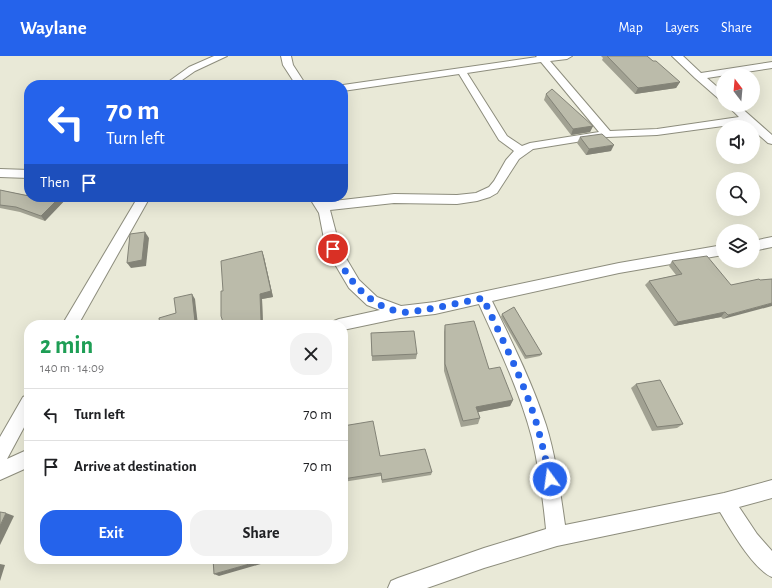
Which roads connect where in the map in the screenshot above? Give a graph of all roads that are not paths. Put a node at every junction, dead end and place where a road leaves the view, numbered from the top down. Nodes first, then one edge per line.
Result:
1 (222, 56) edge
2 (286, 56) edge
3 (567, 56) edge
4 (676, 56) edge
5 (542, 58) edge
6 (772, 65) edge
7 (462, 72) junction
8 (698, 76) junction
9 (176, 80) edge
10 (298, 80) edge
11 (348, 87) edge
12 (716, 91) edge
13 (740, 112) edge
14 (748, 119) junction
15 (607, 134) junction
16 (772, 141) edge
17 (520, 150) junction
18 (0, 173) edge
19 (24, 173) edge
20 (348, 201) edge
21 (141, 202) edge
22 (318, 202) edge
23 (772, 242) edge
24 (760, 245) edge
25 (716, 251) edge
26 (483, 298) junction
27 (401, 312) junction
28 (73, 320) edge
29 (348, 323) edge
30 (24, 411) edge
31 (0, 454) edge
32 (24, 460) edge
33 (0, 471) edge
34 (772, 489) edge
35 (724, 502) junction
36 (557, 536) junction
37 (772, 567) edge
38 (398, 588) edge

1 - 9 street
2 - 10 street
3 - 5 street
4 - 8 street
5 - 7 street
5 - 15 street
6 - 8 street
7 - 11 street
7 - 17 street
8 - 12 street
13 - 14 street
14 - 15 street
14 - 16 street
15 - 17 street
17 - 20 street
18 - 19 street
21 - 28 street
22 - 27 street
23 - 24 street
25 - 26 street
26 - 27 street
26 - 36 street
27 - 29 street
30 - 31 street
32 - 33 street
34 - 35 street
35 - 36 street
35 - 37 street
36 - 38 street

